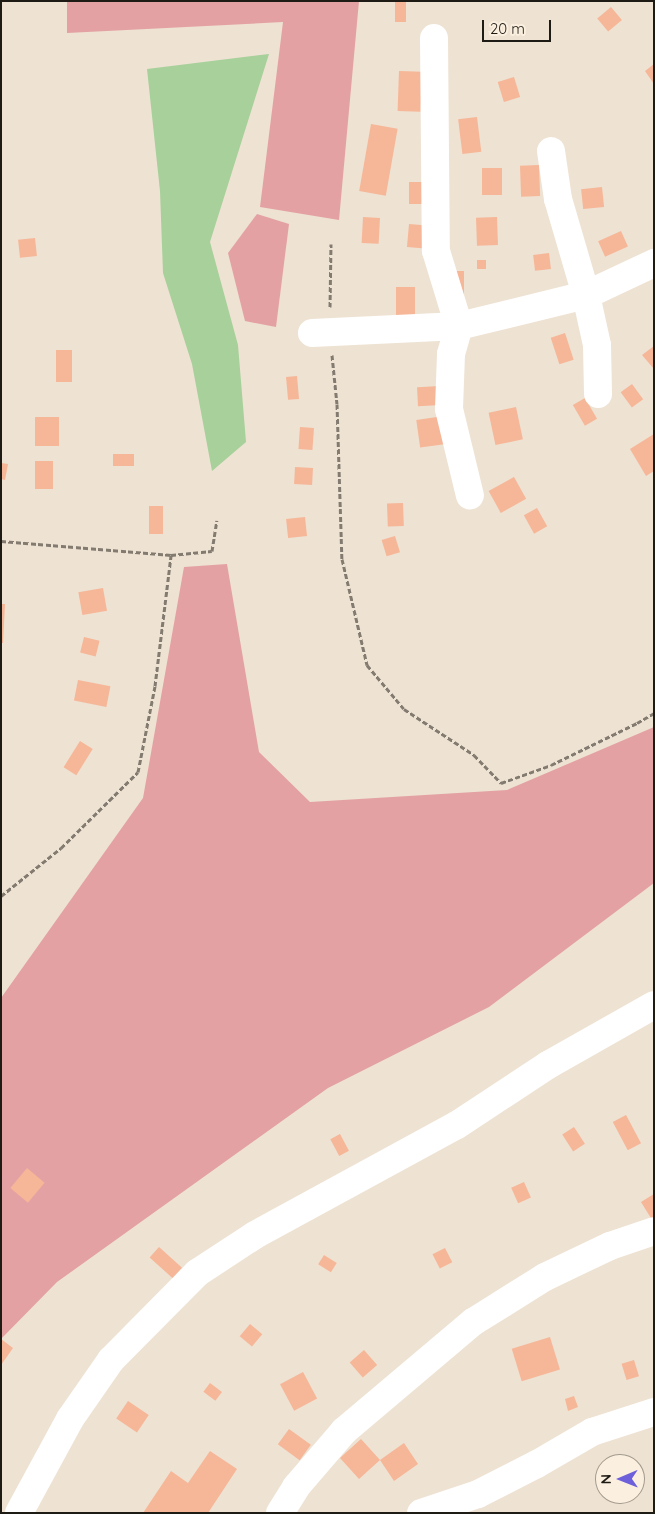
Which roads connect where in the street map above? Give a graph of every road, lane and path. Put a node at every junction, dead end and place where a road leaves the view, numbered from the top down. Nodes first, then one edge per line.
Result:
1 (434, 38) dead end
2 (551, 151) dead end
3 (330, 244) dead end
4 (654, 263) edge
5 (586, 295) junction
6 (459, 326) junction
7 (321, 332) junction
8 (598, 394) dead end
9 (470, 496) dead end
10 (217, 520) dead end
11 (1, 541) edge
12 (171, 555) junction
13 (654, 713) edge
14 (1, 896) edge
15 (654, 1005) edge
16 (654, 1231) edge
17 (654, 1412) edge
18 (19, 1513) edge
19 (280, 1513) edge
20 (421, 1513) edge

1 - 6 street
2 - 5 street
3 - 7 path
4 - 5 street
5 - 6 street
5 - 8 street
6 - 7 street
6 - 9 street
7 - 13 path
10 - 12 path
11 - 12 path
12 - 14 path
15 - 18 street
16 - 19 street
17 - 20 street

